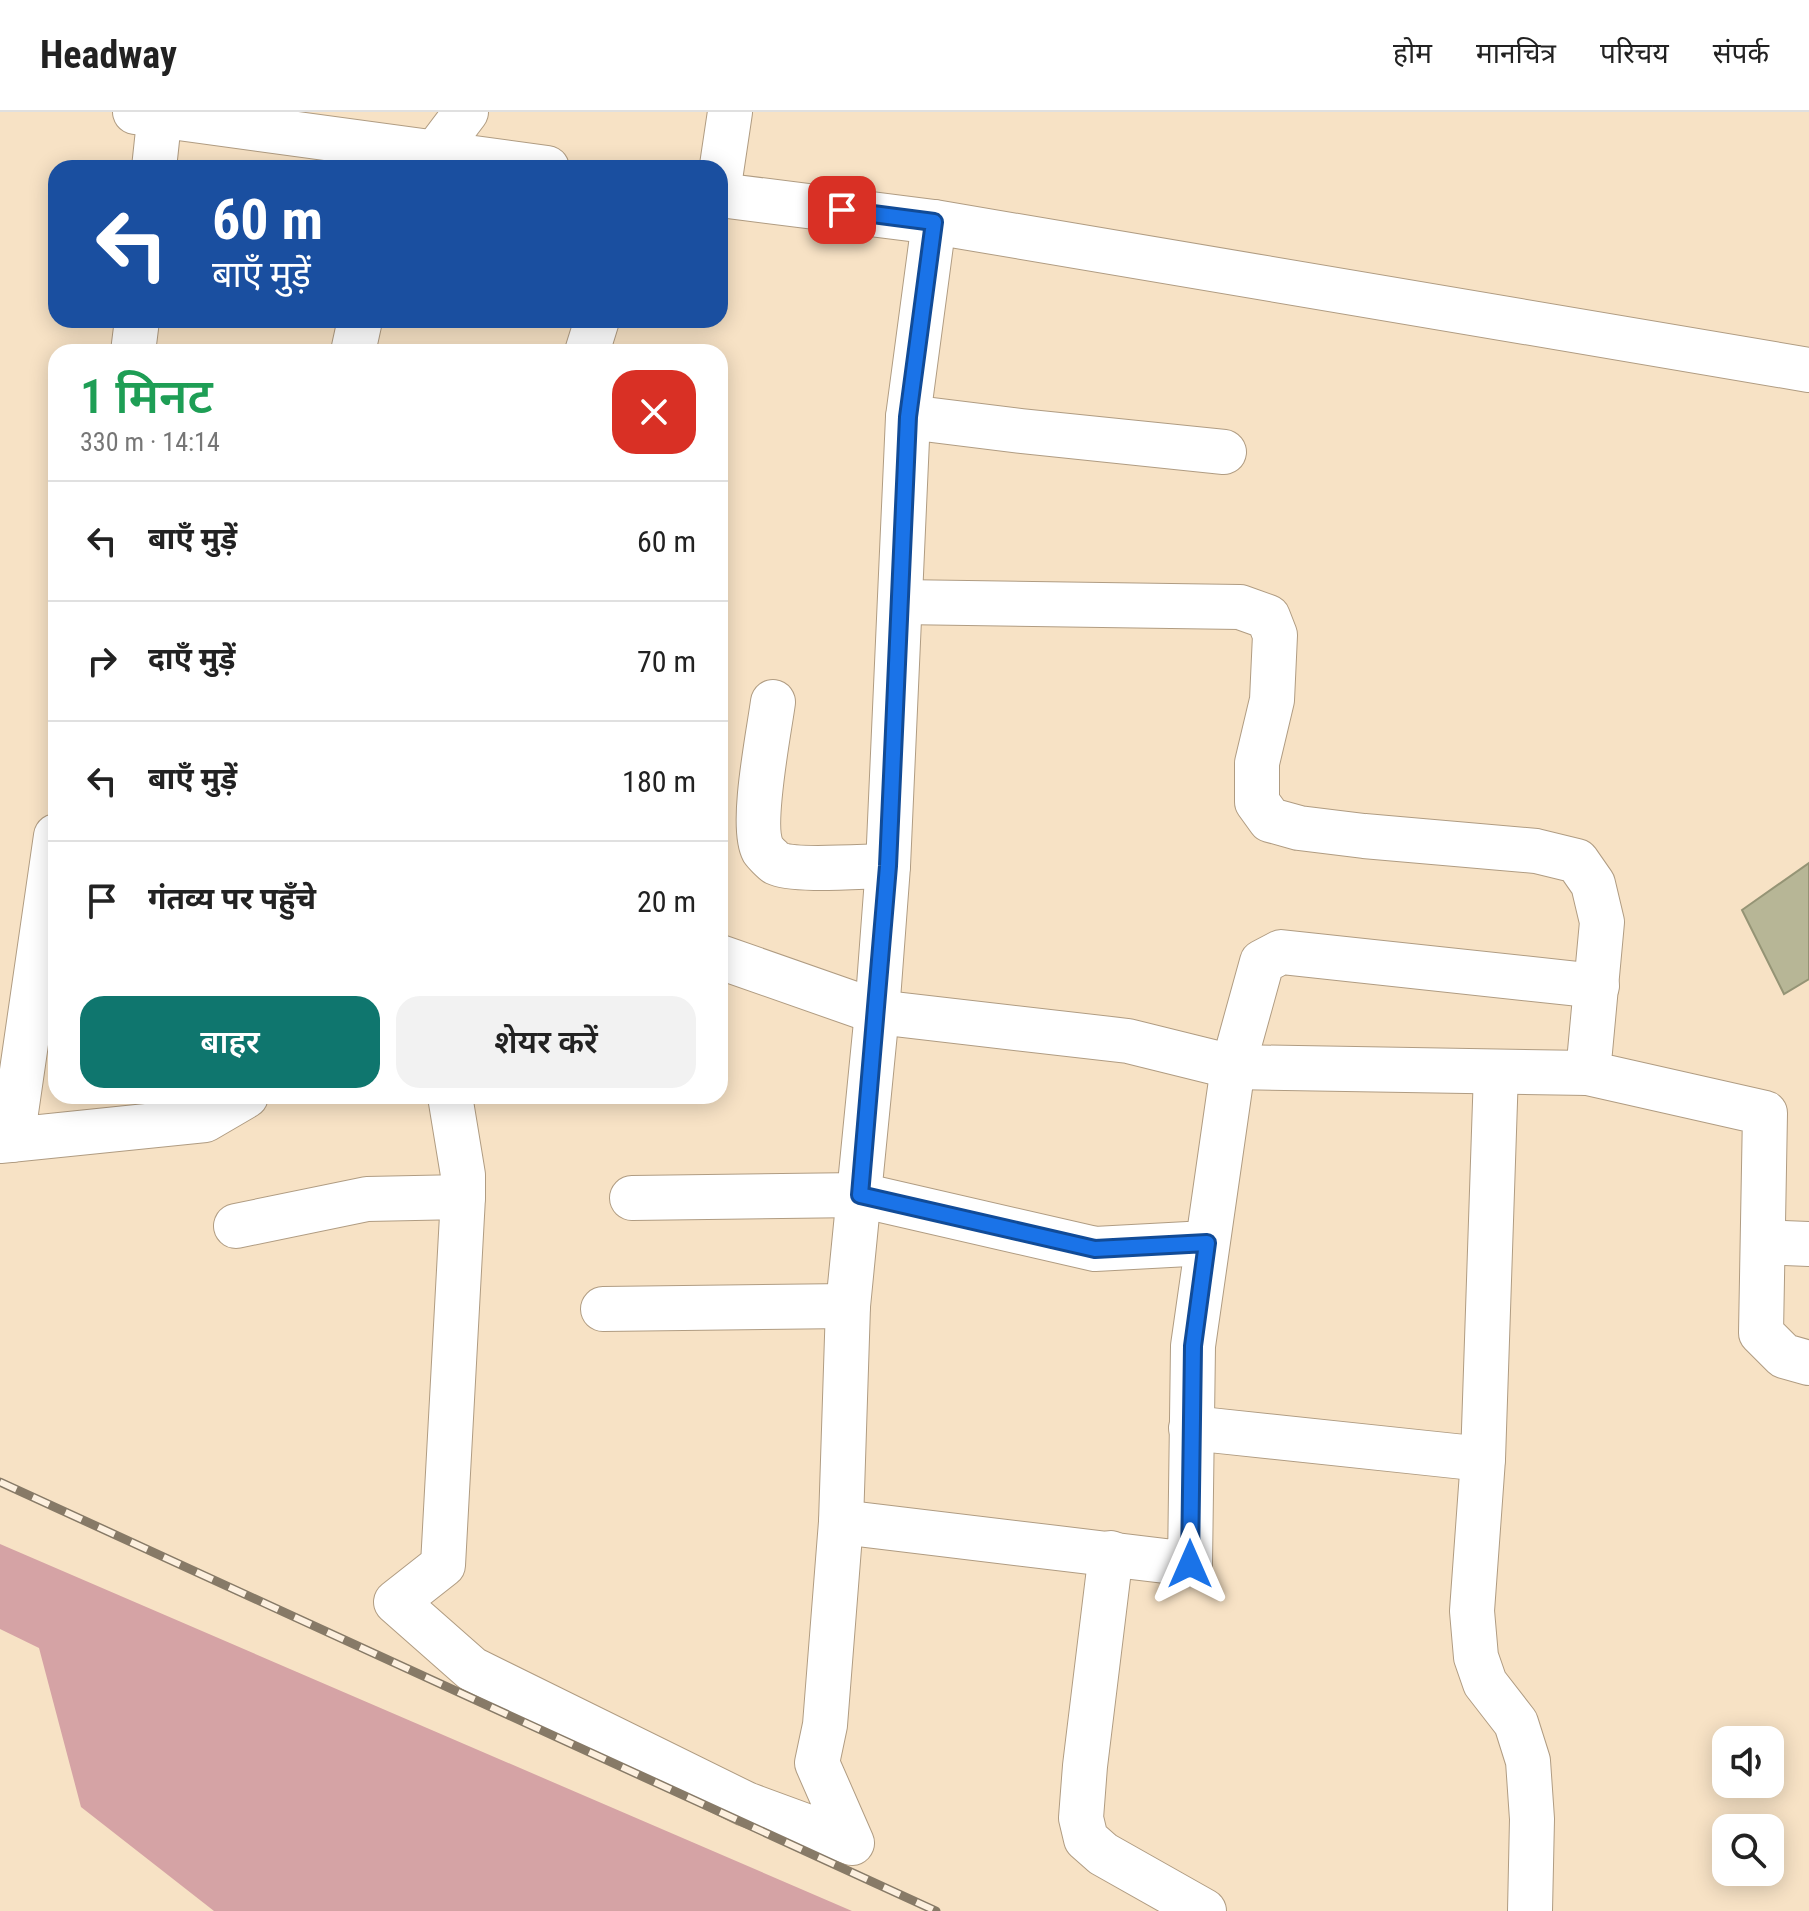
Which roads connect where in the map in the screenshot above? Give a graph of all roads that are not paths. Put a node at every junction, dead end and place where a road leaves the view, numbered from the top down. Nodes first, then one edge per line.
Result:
1 (466, 112) edge
2 (730, 112) edge
3 (151, 113) edge
4 (408, 157) edge
5 (154, 160) edge
6 (446, 160) edge
7 (723, 160) edge
8 (728, 196) edge
9 (934, 222) junction
10 (1809, 370) edge
11 (908, 417) junction
12 (1224, 452) dead end
13 (900, 602) junction
14 (773, 702) dead end
15 (888, 866) junction
16 (48, 885) edge
17 (728, 960) edge
18 (1597, 986) junction
19 (877, 1012) junction
20 (1233, 1067) junction
21 (1496, 1072) junction
22 (1588, 1073) junction
23 (451, 1104) edge
24 (206, 1108) edge
25 (6, 1140) edge
26 (860, 1195) junction
27 (463, 1197) junction
28 (632, 1198) dead end
29 (236, 1226) dead end
30 (1763, 1242) junction
31 (1207, 1243) junction
32 (1809, 1244) edge
33 (848, 1306) junction
34 (603, 1309) dead end
35 (1809, 1363) edge
36 (1191, 1428) junction
37 (1483, 1459) junction
38 (841, 1522) junction
39 (1111, 1553) junction
40 (1204, 1911) edge
41 (1530, 1911) edge

1 - 4 street
2 - 7 street
3 - 4 street
3 - 5 street
4 - 6 street
8 - 9 street
9 - 10 street
9 - 11 street
11 - 12 street
11 - 13 street
13 - 15 street
13 - 18 street
14 - 15 street
15 - 19 street
16 - 25 street
17 - 19 street
18 - 20 street
18 - 22 street
19 - 20 street
19 - 26 street
20 - 21 street
20 - 31 street
21 - 22 street
21 - 37 street
22 - 30 street
23 - 27 street
24 - 25 street
26 - 28 street
26 - 31 street
26 - 33 street
27 - 29 street
27 - 38 street
30 - 32 street
30 - 35 street
31 - 36 street
33 - 34 street
33 - 38 street
36 - 37 street
36 - 39 street
37 - 41 street
38 - 39 street
39 - 40 street

